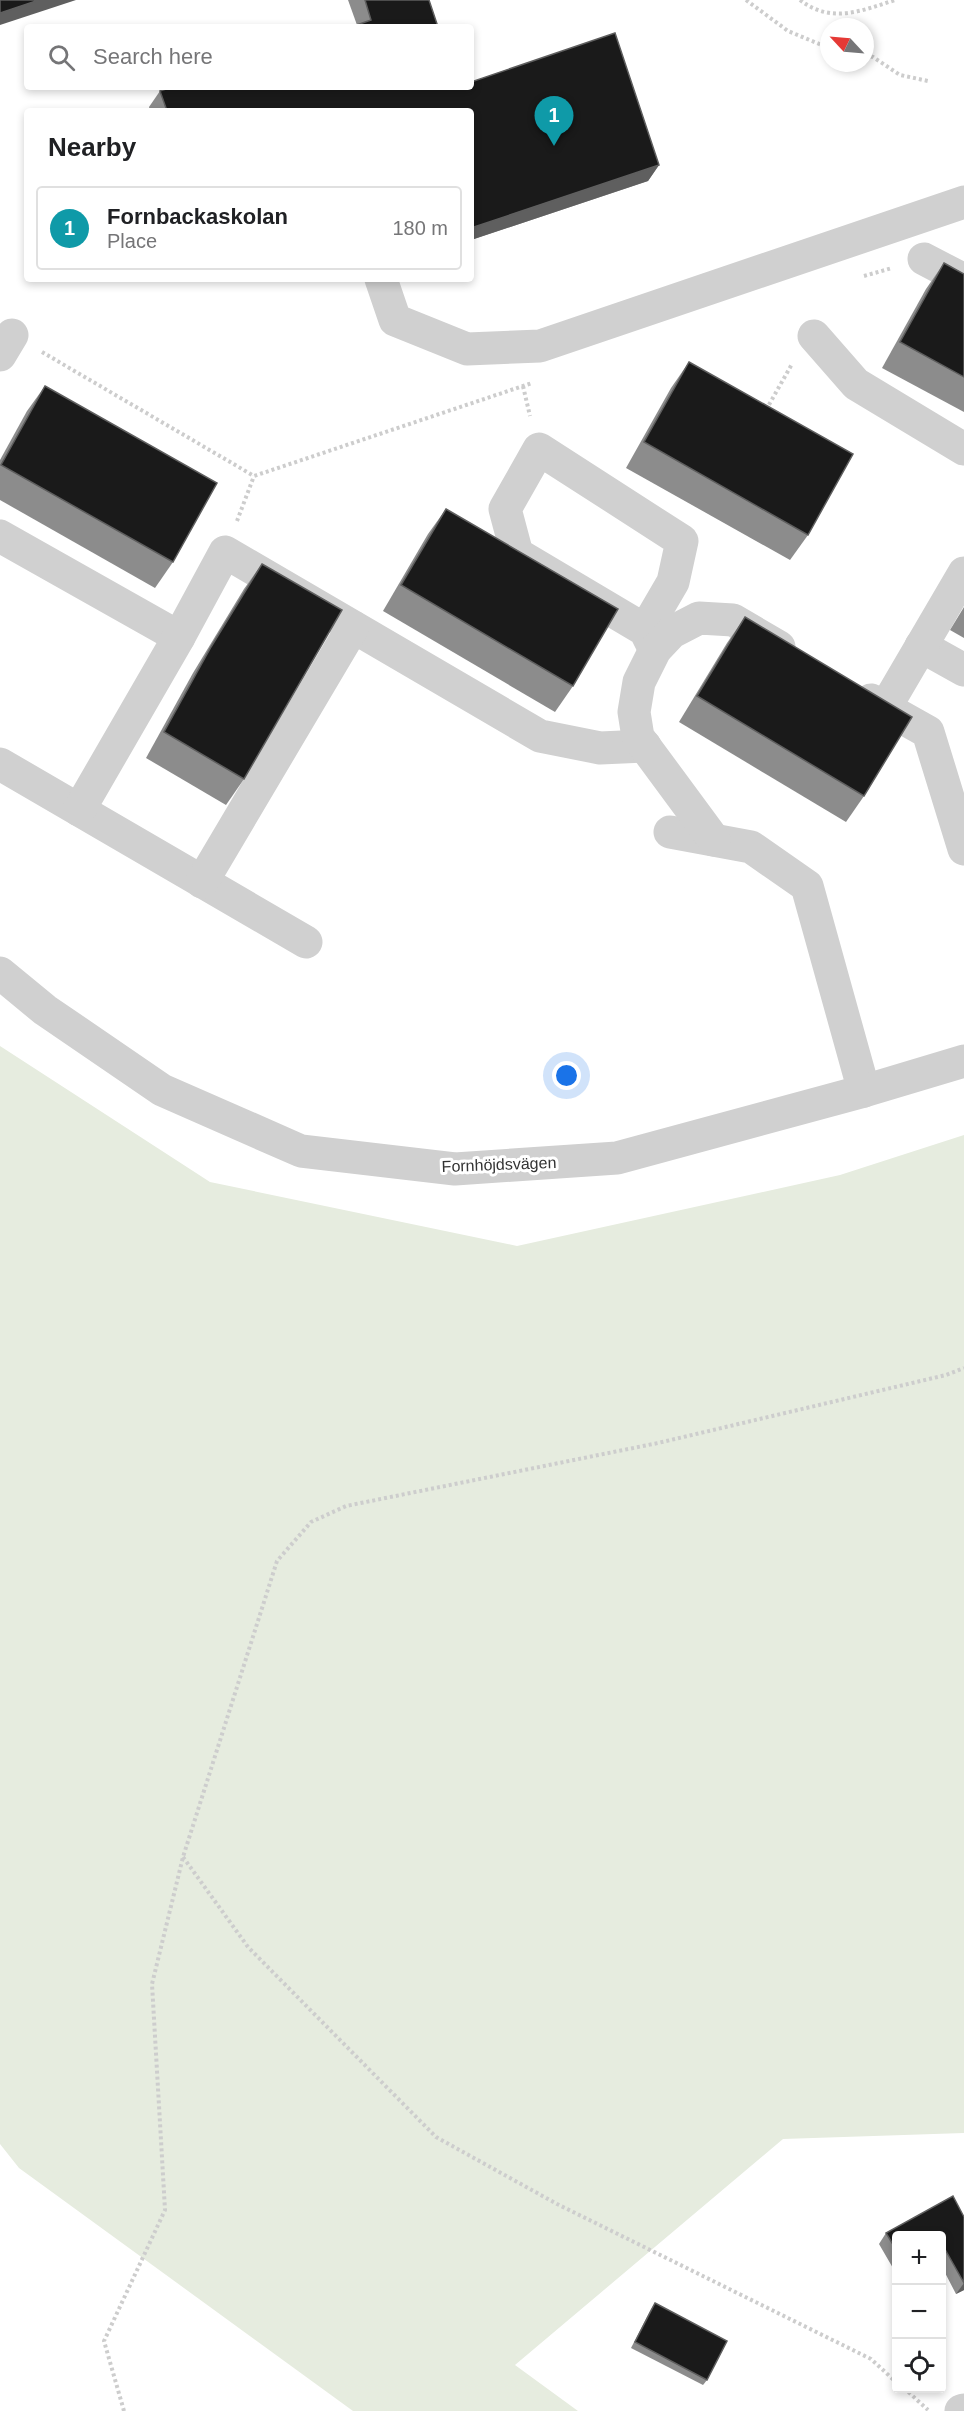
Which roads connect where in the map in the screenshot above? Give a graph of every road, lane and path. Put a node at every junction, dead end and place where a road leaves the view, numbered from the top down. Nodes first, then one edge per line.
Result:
1 (746, 0) edge
2 (800, 0) edge
3 (895, 0) edge
4 (820, 44) edge
5 (874, 58) edge
6 (928, 81) dead end
7 (964, 202) edge
8 (924, 259) dead end
9 (964, 280) edge
10 (382, 282) edge
11 (814, 336) joint
12 (763, 416) edge
13 (964, 450) edge
14 (254, 476) dead end
15 (0, 536) edge
16 (225, 552) junction
17 (964, 573) edge
18 (353, 627) junction
19 (179, 637) junction
20 (650, 640) junction
21 (921, 646) junction
22 (804, 661) edge
23 (964, 670) edge
24 (844, 685) edge
25 (885, 708) junction
26 (645, 746) junction
27 (0, 764) edge
28 (79, 810) junction
29 (670, 832) dead end
30 (714, 840) junction
31 (964, 849) edge
32 (202, 882) junction
33 (306, 942) dead end
34 (0, 973) edge
35 (964, 1061) edge
36 (864, 1091) junction
37 (964, 1368) edge
38 (183, 1857) junction
39 (892, 2378) edge
40 (909, 2393) edge
41 (124, 2411) edge
42 (929, 2411) edge

1 - 4 path
2 - 3 path
5 - 6 path
7 - 10 street
8 - 9 street
11 - 12 path
11 - 13 street
14 - 16 path
15 - 19 street
16 - 18 street
16 - 19 street
17 - 21 street
18 - 26 street
18 - 32 street
19 - 28 street
20 - 20 street
20 - 22 street
20 - 26 street
21 - 23 street
21 - 25 street
24 - 25 street
25 - 31 street
26 - 30 street
27 - 28 street
28 - 32 street
29 - 30 street
30 - 36 street
32 - 33 street
34 - 36 street, Fornhöjdsvägen
35 - 36 street, Fornhöjdsvägen
37 - 38 path
38 - 39 path
38 - 41 path
40 - 42 path

